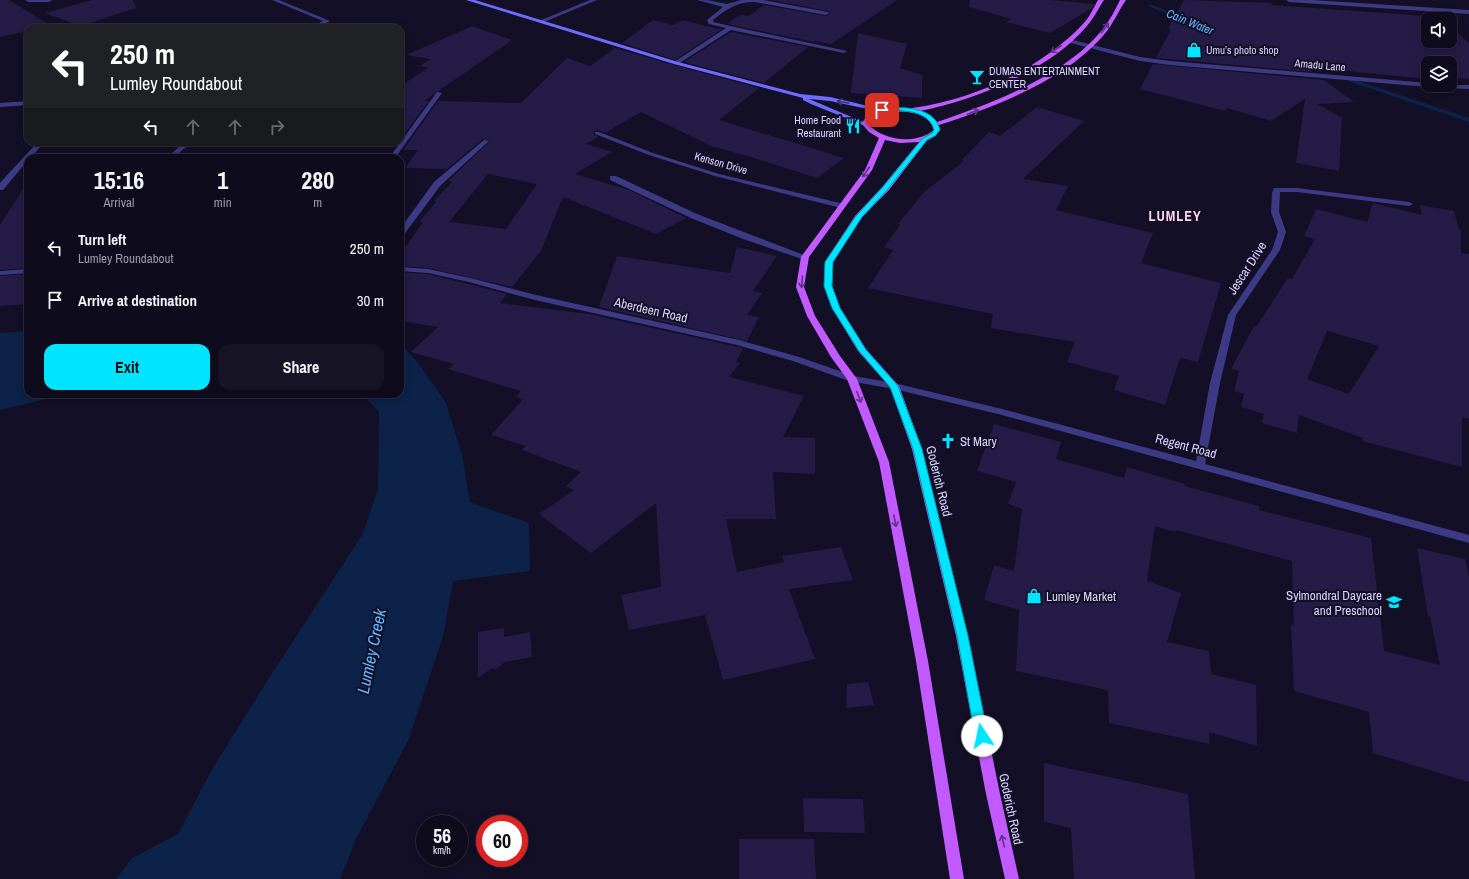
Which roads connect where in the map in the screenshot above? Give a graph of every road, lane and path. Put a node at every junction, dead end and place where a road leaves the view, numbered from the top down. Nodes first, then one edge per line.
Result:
1 (28, 0) edge
2 (49, 0) edge
3 (275, 0) edge
4 (469, 0) edge
5 (594, 0) edge
6 (700, 0) edge
7 (1101, 0) edge
8 (1123, 0) edge
9 (1289, 0) edge
10 (727, 6) junction
11 (1469, 12) edge
12 (826, 13) dead end
13 (542, 21) junction
14 (321, 24) edge
15 (730, 28) junction
16 (1069, 41) junction
17 (1090, 46) junction
18 (844, 51) dead end
19 (676, 62) junction
20 (1421, 84) edge
21 (1457, 86) edge
22 (1469, 87) edge
23 (439, 93) dead end
24 (800, 96) junction
25 (24, 103) edge
26 (0, 105) edge
27 (882, 110) junction
28 (912, 110) junction
29 (865, 124) junction
30 (936, 124) junction
31 (597, 133) dead end
32 (883, 137) junction
33 (925, 139) junction
34 (404, 141) edge
35 (486, 141) dead end
36 (38, 146) edge
37 (184, 146) edge
38 (30, 154) edge
39 (174, 154) edge
40 (24, 160) edge
41 (613, 178) dead end
42 (0, 188) edge
43 (1409, 204) dead end
44 (841, 206) junction
45 (404, 229) edge
46 (805, 257) junction
47 (404, 269) edge
48 (24, 271) edge
49 (0, 273) edge
50 (852, 378) junction
51 (894, 386) junction
52 (1200, 465) junction
53 (1469, 539) edge
54 (957, 879) edge
55 (1012, 879) edge

1 - 2 street
3 - 14 street
4 - 13 main road
5 - 13 street
6 - 10 street
7 - 16 main road
17 -> 8 main road
9 - 11 street
10 - 12 street
10 - 15 street
13 - 19 main road
15 - 18 street
15 - 19 street
16 - 17 street, Amadu Lane
16 -> 28 main road
17 - 20 street, Amadu Lane
30 -> 17 main road
19 - 24 main road
21 - 22 street
23 - 34 street
27 -> 24 main road
24 - 29 main road
25 - 26 street
27 - 28 main road
27 - 29 main road
28 - 30 main road
29 - 32 main road
30 - 33 main road, Goderich Road
31 - 44 street, Kenson Drive
32 - 33 main road
32 -> 44 main road
33 - 51 main road, Goderich Road
35 - 45 street
36 - 38 street
37 - 39 street
40 - 42 street
41 - 46 street
43 - 52 street, Jescar Drive
44 - 46 main road
46 -> 50 main road
47 - 50 street, Aberdeen Road
48 - 49 street
50 - 51 street, Aberdeen Road
50 -> 54 main road
51 - 52 street, Regent Road
55 -> 51 main road, Goderich Road
52 - 53 street, Regent Road

